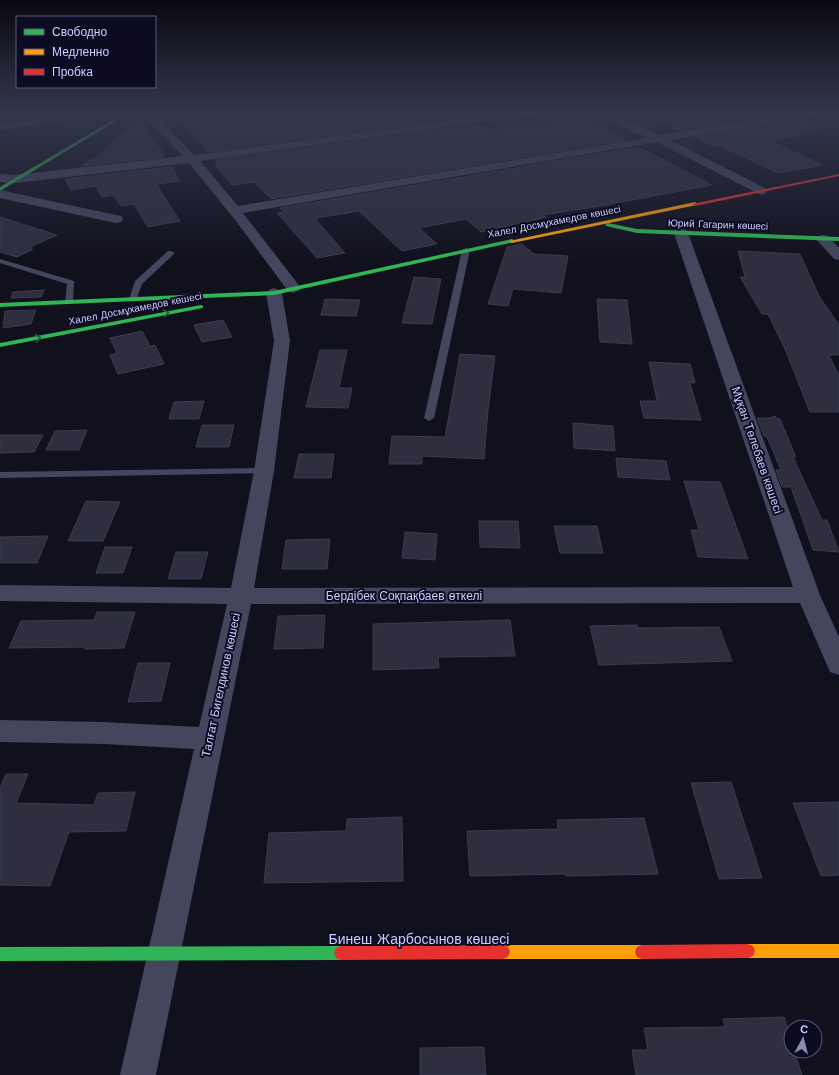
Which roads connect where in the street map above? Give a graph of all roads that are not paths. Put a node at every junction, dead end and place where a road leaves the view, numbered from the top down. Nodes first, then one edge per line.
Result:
1 (45, 161) edge
2 (172, 161) edge
3 (193, 161) edge
4 (522, 161) edge
5 (702, 161) edge
6 (839, 176) edge
7 (0, 178) edge
8 (15, 179) junction
9 (0, 188) edge
10 (761, 191) junction
11 (0, 194) edge
12 (236, 210) junction
13 (116, 218) dead end
14 (597, 223) junction
15 (681, 233) junction
16 (823, 239) junction
17 (839, 239) edge
18 (466, 250) junction
19 (171, 253) dead end
20 (839, 256) edge
21 (0, 261) edge
22 (284, 290) junction
23 (133, 299) junction
24 (69, 302) junction
25 (0, 305) edge
26 (0, 345) edge
27 (429, 418) dead end
28 (264, 471) junction
29 (0, 475) edge
30 (0, 593) edge
31 (808, 595) junction
32 (240, 596) junction
33 (839, 665) edge
34 (0, 731) edge
35 (210, 739) junction
36 (839, 951) edge
37 (0, 954) edge
38 (163, 954) junction
39 (138, 1075) edge

1 - 8 street
2 - 8 street
3 - 12 street, Талғат Бигелдинов көшесі
4 - 12 street
5 - 10 street
6 - 10 street, Халел Досмұхамедов көшесі
7 - 8 street
8 - 9 street
10 - 14 street, Халел Досмұхамедов көшесі
11 - 13 street
12 - 22 street, Талғат Бигелдинов көшесі
14 - 15 street, Юрий Гагарин көшесі
14 - 18 street, Халел Досмұхамедов көшесі
15 - 16 street, Юрий Гагарин көшесі
15 - 31 street, Мұқан Төлебаев көшесі
16 - 17 street, Юрий Гагарин көшесі
16 - 20 street
18 - 22 street, Халел Досмұхамедов көшесі
18 - 27 lane
19 - 23 lane
21 - 24 lane
22 - 23 street, Халел Досмұхамедов көшесі
26 -> 22 street, Халел Досмұхамедов көшесі
22 - 28 street, Талғат Бигелдинов көшесі
23 - 24 street, Халел Досмұхамедов көшесі
24 - 25 street, Халел Досмұхамедов көшесі
28 - 29 lane
28 - 32 street, Талғат Бигелдинов көшесі
30 - 32 street, Бердібек Соқпақбаев өткелі
31 - 32 street, Бердібек Соқпақбаев өткелі
31 - 33 street, Мұқан Төлебаев көшесі
32 - 35 street, Талғат Бигелдинов көшесі
34 - 35 street
35 - 38 street, Талғат Бигелдинов көшесі
36 - 38 street, Бинеш Жарбосынов көшесі
37 - 38 street, Бинеш Жарбосынов көшесі
38 - 39 street, Талғат Бигелдинов көшесі

